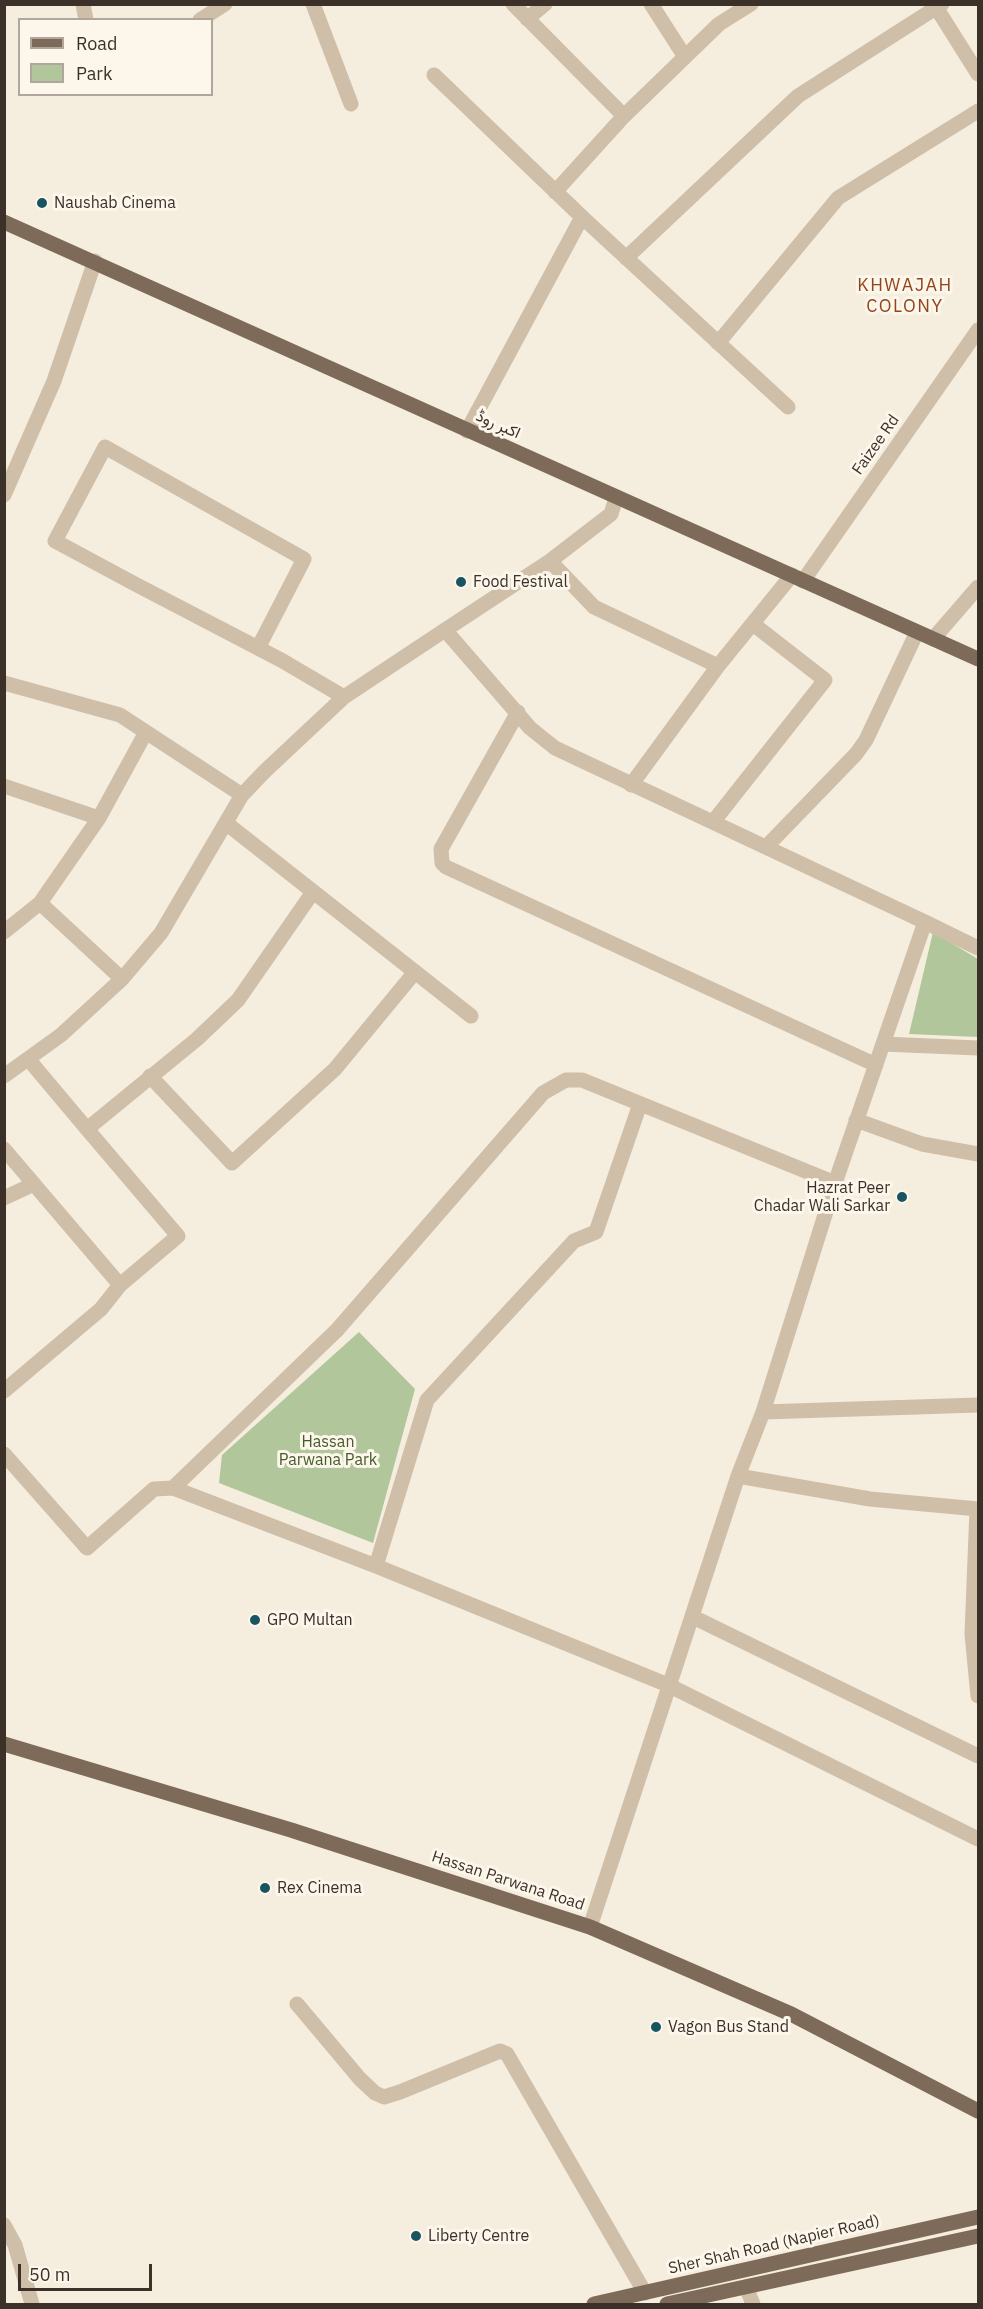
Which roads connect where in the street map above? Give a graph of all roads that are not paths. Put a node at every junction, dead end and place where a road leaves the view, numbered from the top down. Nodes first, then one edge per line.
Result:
1 (225, 4) edge
2 (313, 4) edge
3 (513, 4) edge
4 (545, 4) edge
5 (651, 4) edge
6 (751, 4) edge
7 (937, 6) edge
8 (203, 18) edge
9 (527, 19) junction
10 (685, 57) junction
11 (978, 74) edge
12 (434, 75) dead end
13 (351, 104) dead end
14 (978, 111) edge
15 (624, 116) junction
16 (555, 192) junction
17 (582, 217) junction
18 (4, 222) edge
19 (626, 258) junction
20 (95, 261) junction
21 (978, 330) edge
22 (718, 343) junction
23 (788, 407) dead end
24 (467, 431) junction
25 (4, 495) edge
26 (616, 498) junction
27 (550, 561) junction
28 (797, 578) junction
29 (978, 587) edge
30 (753, 624) junction
31 (446, 630) junction
32 (917, 632) junction
33 (933, 639) junction
34 (258, 648) junction
35 (978, 659) edge
36 (718, 666) junction
37 (4, 683) edge
38 (344, 697) junction
39 (518, 712) junction
40 (146, 732) junction
41 (631, 785) junction
42 (4, 786) edge
43 (242, 795) junction
44 (99, 818) junction
45 (713, 822) junction
46 (226, 823) junction
47 (766, 847) junction
48 (313, 892) junction
49 (40, 903) junction
50 (926, 922) junction
51 (4, 932) edge
52 (978, 948) edge
53 (415, 972) junction
54 (122, 980) junction
55 (471, 1016) dead end
56 (883, 1044) junction
57 (978, 1048) edge
58 (29, 1060) junction
59 (876, 1065) junction
60 (4, 1076) edge
61 (150, 1076) junction
62 (640, 1104) junction
63 (856, 1120) junction
64 (87, 1129) junction
65 (4, 1149) edge
66 (978, 1154) edge
67 (835, 1183) junction
68 (34, 1184) junction
69 (4, 1198) edge
70 (120, 1285) junction
71 (4, 1391) edge
72 (978, 1405) edge
73 (763, 1412) junction
74 (4, 1454) edge
75 (738, 1476) junction
76 (174, 1488) junction
77 (978, 1509) edge
78 (376, 1566) junction
79 (693, 1617) junction
80 (668, 1685) junction
81 (978, 1696) edge
82 (4, 1744) edge
83 (978, 1756) edge
84 (978, 1839) edge
85 (590, 1926) junction
86 (297, 2004) dead end
87 (978, 2111) edge
88 (978, 2217) edge
89 (962, 2221) junction
90 (6, 2231) edge
91 (972, 2237) edge
92 (746, 2287) junction
93 (645, 2293) junction
94 (32, 2304) edge
95 (594, 2304) edge
96 (667, 2304) edge
97 (753, 2304) edge

1 - 8 street
2 - 13 street
3 - 9 street
4 - 9 street
5 - 10 street
6 - 10 street
7 - 11 street
7 - 19 street
9 - 15 street
10 - 15 street
12 - 16 street
14 - 22 street
15 - 16 street
16 - 17 street
17 - 19 street
17 - 24 street
18 - 20 main road, اکبر روڈ
19 - 22 street
20 - 24 main road, اکبر روڈ
20 - 25 street
21 - 28 street, Faizee Rd
22 - 23 street
24 - 26 main road, اکبر روڈ
26 - 27 street
26 - 28 main road, اکبر روڈ
27 - 31 street
27 - 36 street
28 - 30 street, Faizee Rd
28 - 32 main road, اکبر روڈ
29 - 33 street
30 - 36 street, Faizee Rd
30 - 45 street
31 - 38 street
31 - 39 street
32 - 33 main road, اکبر روڈ
32 - 47 street
33 - 35 main road, اکبر روڈ
34 - 34 street
34 - 38 street
36 - 41 street, Faizee Rd
37 - 40 street
38 - 43 street
39 - 41 street
39 - 59 street
40 - 43 street
40 - 44 street
41 - 45 street
42 - 44 street
43 - 46 street
44 - 49 street
45 - 47 street
46 - 48 street
46 - 54 street
47 - 50 street
48 - 53 street
48 - 61 street
49 - 51 street
49 - 54 street
50 - 52 street
50 - 56 street
53 - 55 street
53 - 61 street
54 - 58 street
56 - 57 street
56 - 59 street
58 - 60 street
58 - 64 street
59 - 63 street
61 - 64 street
62 - 67 street
62 - 76 street
62 - 78 street
63 - 66 street
63 - 67 street
64 - 70 street
65 - 68 street
67 - 73 street
68 - 69 street
68 - 70 street
70 - 71 street
72 - 73 street
73 - 75 street
74 - 76 street
75 - 77 street
75 - 79 street
76 - 78 street
77 - 81 street
78 - 80 street
79 - 80 street
79 - 83 street
80 - 84 street
80 - 85 street
82 - 85 main road, Hassan Parwana Road
85 - 87 main road, Hassan Parwana Road
86 - 93 street
88 - 89 main road, Sher Shah Road (Napier Road)
89 - 91 main road
89 - 93 main road, Sher Shah Road (Napier Road)
90 - 94 street
91 - 92 main road, Sher Shah Road (Napier Road)
92 - 96 main road, Sher Shah Road (Napier Road)
92 - 97 street
93 - 95 main road, Sher Shah Road (Napier Road)

